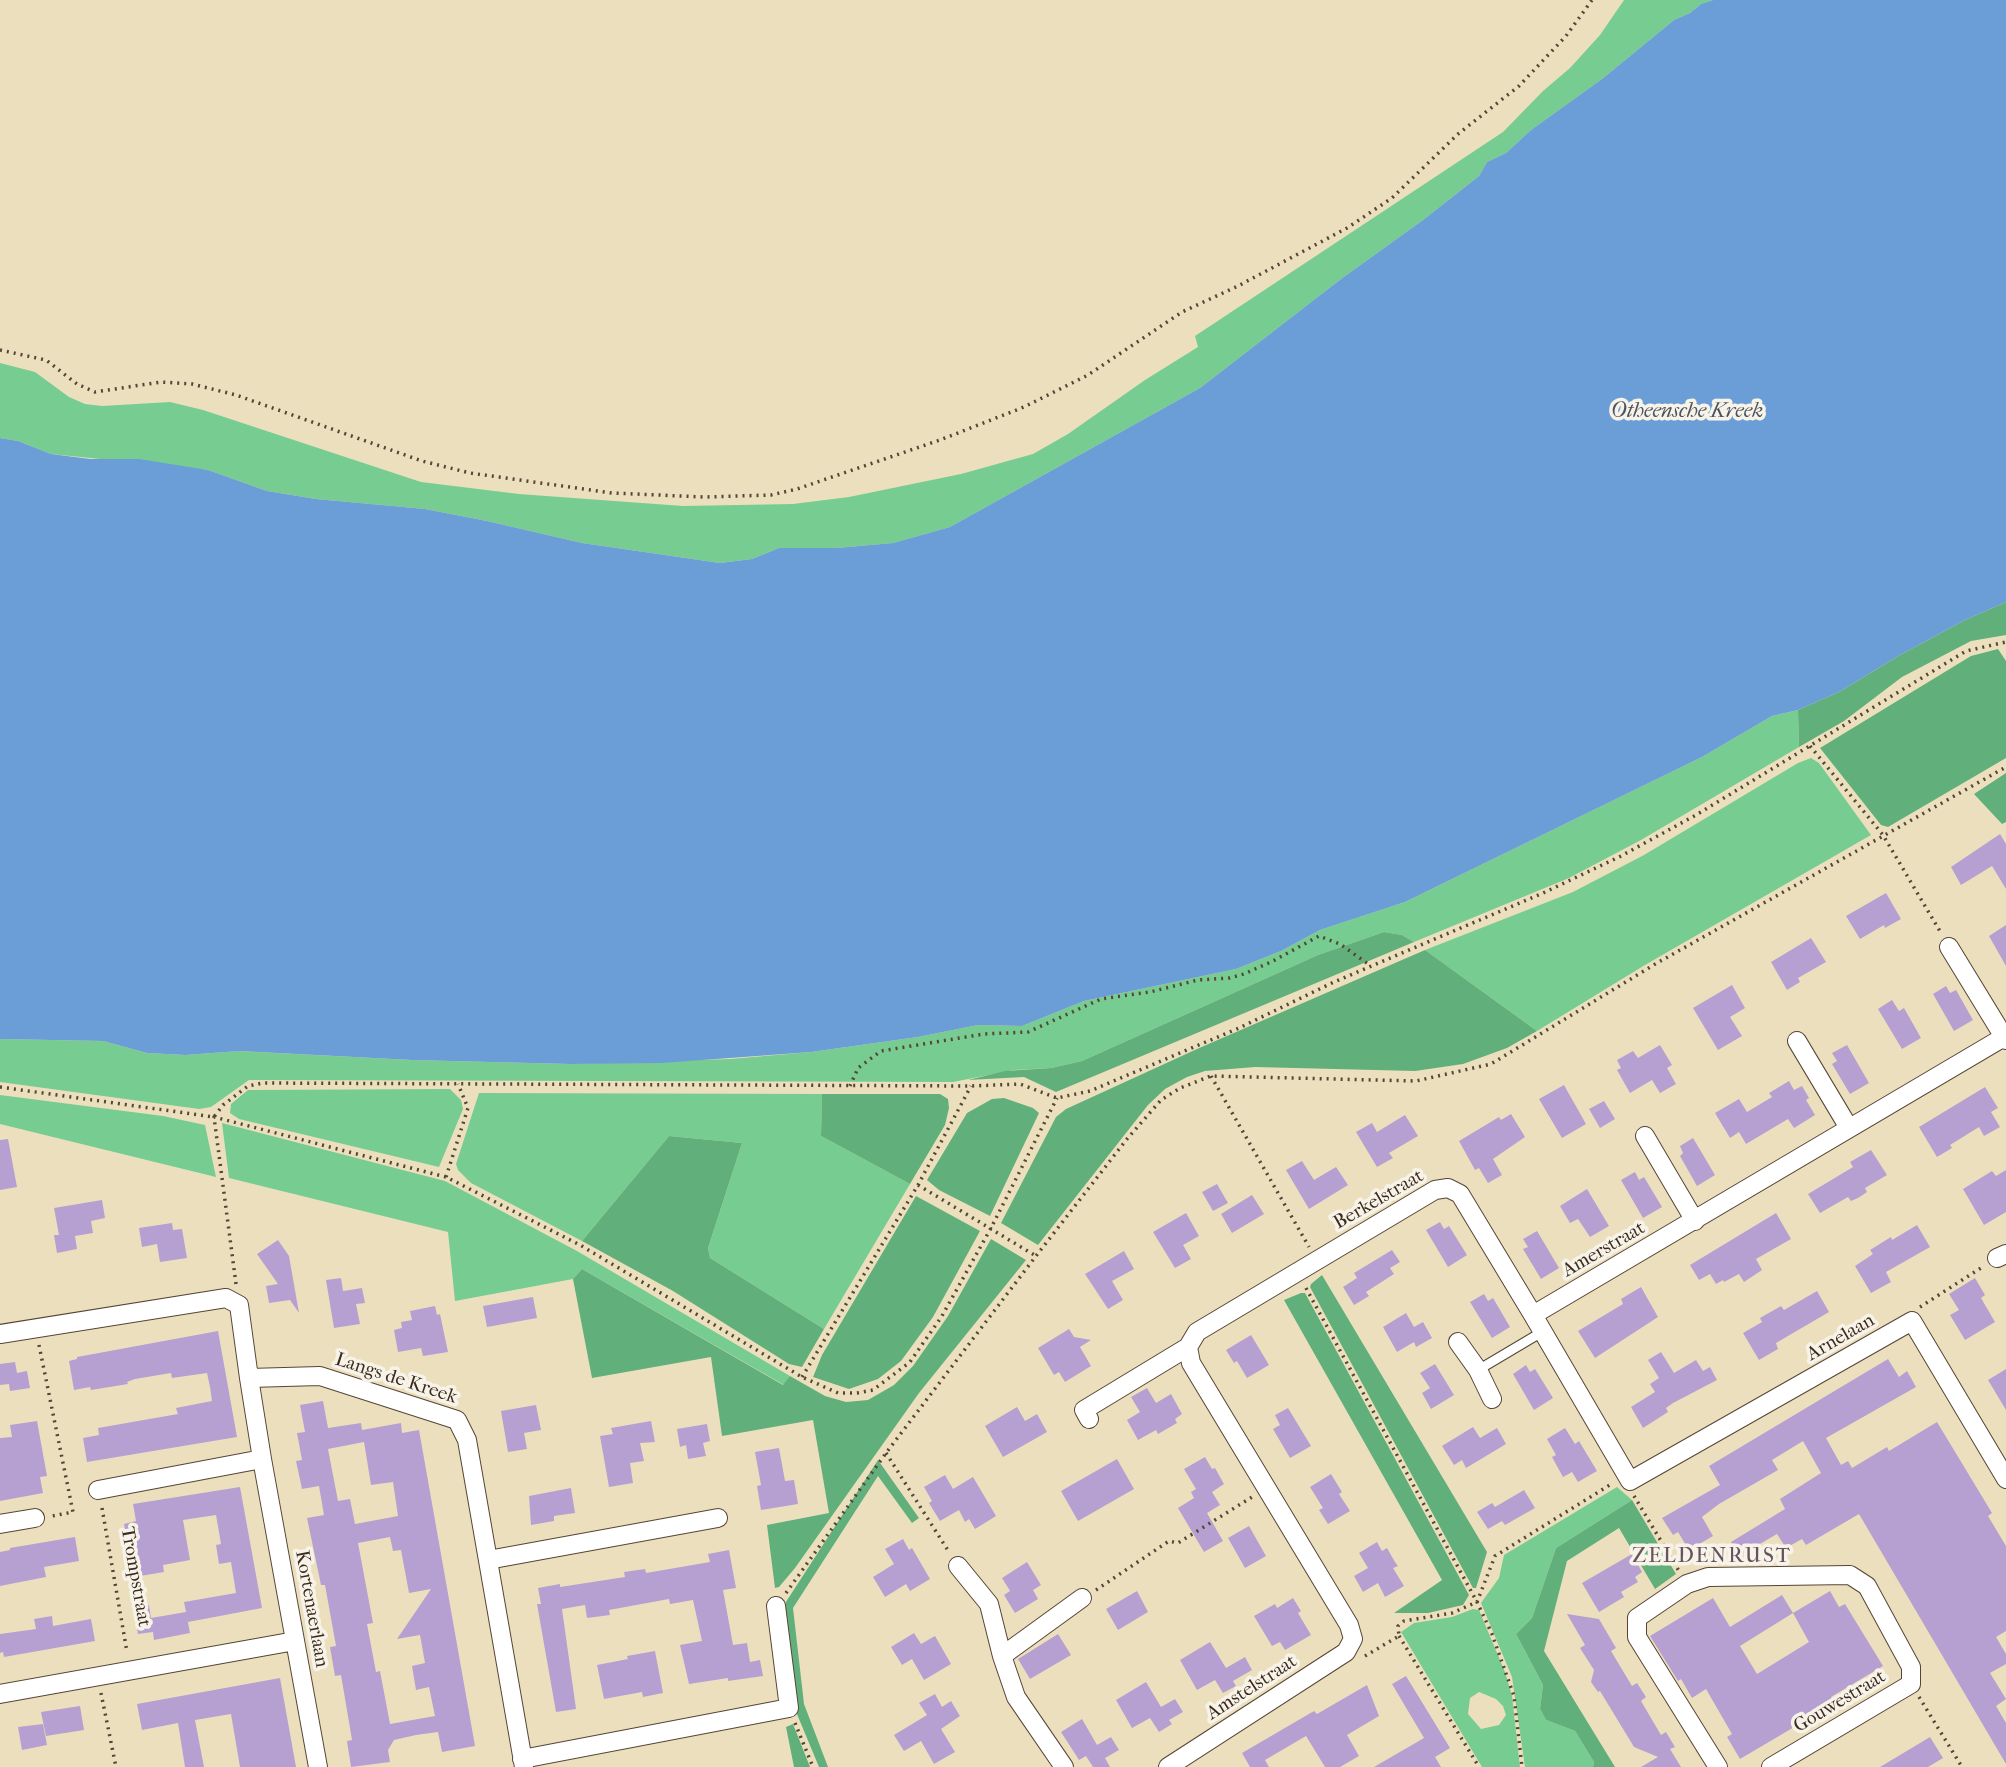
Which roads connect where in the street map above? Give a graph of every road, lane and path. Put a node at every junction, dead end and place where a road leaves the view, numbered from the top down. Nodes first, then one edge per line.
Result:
1 (1592, 0) edge
2 (0, 350) edge
3 (2006, 643) edge
4 (1810, 746) junction
5 (2006, 767) edge
6 (1883, 835) junction
7 (1949, 947) joint
8 (1371, 966) junction
9 (2005, 1038) edge
10 (1797, 1041) dead end
11 (1211, 1076) junction
12 (458, 1084) junction
13 (850, 1086) junction
14 (971, 1086) junction
15 (0, 1087) edge
16 (1057, 1098) junction
17 (214, 1117) junction
18 (1849, 1128) junction
19 (1645, 1136) dead end
20 (446, 1177) junction
21 (918, 1185) junction
22 (1695, 1221) junction
23 (991, 1228) junction
24 (1036, 1256) junction
25 (2002, 1256) edge
26 (1317, 1261) junction
27 (1297, 1272) junction
28 (239, 1305) junction
29 (1533, 1315) junction
30 (1913, 1321) junction
31 (36, 1329) junction
32 (1542, 1332) junction
33 (0, 1334) edge
34 (1458, 1342) dead end
35 (1188, 1347) junction
36 (1478, 1370) junction
37 (802, 1377) junction
38 (250, 1378) junction
39 (1492, 1399) dead end
40 (1089, 1419) dead end
41 (886, 1453) junction
42 (261, 1459) junction
43 (1628, 1478) junction
44 (2006, 1479) edge
45 (1267, 1488) junction
46 (98, 1490) joint
47 (35, 1518) joint
48 (718, 1518) dead end
49 (0, 1524) edge
50 (488, 1560) junction
51 (958, 1566) joint
52 (1688, 1584) junction
53 (1083, 1598) joint
54 (1477, 1602) junction
55 (776, 1606) joint
56 (1399, 1636) junction
57 (1353, 1639) junction
58 (295, 1641) junction
59 (1002, 1656) junction
60 (131, 1672) junction
61 (98, 1677) junction
62 (1911, 1684) junction
63 (0, 1694) edge
64 (789, 1709) junction
65 (523, 1763) edge
66 (116, 1767) edge
67 (318, 1767) edge
68 (813, 1767) edge
69 (1064, 1767) edge
70 (1168, 1767) edge
71 (1479, 1767) edge
72 (1522, 1767) edge
73 (1718, 1767) edge
74 (1771, 1767) edge
75 (1962, 1767) edge

1 - 2 path
3 - 4 path
4 - 6 path
4 - 8 path
5 - 6 path
6 - 7 path
6 - 11 path
7 - 9 street, Amerstraat
8 - 13 path
8 - 16 path
9 - 18 street, Amerstraat
10 - 18 street
11 - 24 path
11 - 26 path
12 - 13 path
12 - 17 path
12 - 20 path
13 - 14 path
14 - 16 path
14 - 21 path
15 - 17 path
16 - 23 path
17 - 20 path
17 - 28 path
18 - 22 street, Amerstraat
19 - 22 street
20 - 37 path
21 - 23 path
21 - 37 path
22 - 29 street, Amerstraat
23 - 24 path
23 - 37 path
24 - 41 path
25 - 30 path
26 - 27 street, Berkelstraat
26 - 29 street, Berkelstraat
27 - 35 street, Berkelstraat
27 - 54 path
28 - 31 street
28 - 38 street
29 - 32 street, Berkelstraat
30 - 43 street, Arnelaan
30 - 44 street
31 - 33 street
31 - 47 path
32 - 36 lane
32 - 43 street, Berkelstraat
34 - 36 street
35 - 40 street, Berkelstraat
35 - 45 street
36 - 39 street
38 - 42 street, Kortenaerlaan
38 - 50 street, Langs de Kreek
41 - 51 path
41 - 55 path
42 - 46 street
42 - 58 street, Kortenaerlaan
43 - 52 path
43 - 54 path
45 - 53 path
45 - 57 street
46 - 60 path, Trompstraat
47 - 49 street
48 - 50 street
50 - 65 street, Langs de Kreek
51 - 59 street
52 - 62 street, Gouwestraat
52 - 73 street, Gouwestraat
53 - 59 street
54 - 56 path
54 - 72 path
55 - 64 street
56 - 57 path
56 - 71 path
57 - 70 street, Amstelstraat
58 - 60 street
58 - 67 street, Kortenaerlaan
59 - 69 street
60 - 61 street
61 - 63 street
61 - 66 path
62 - 74 street, Gouwestraat
62 - 75 path
64 - 65 street, Langs de Kreek
64 - 68 path

